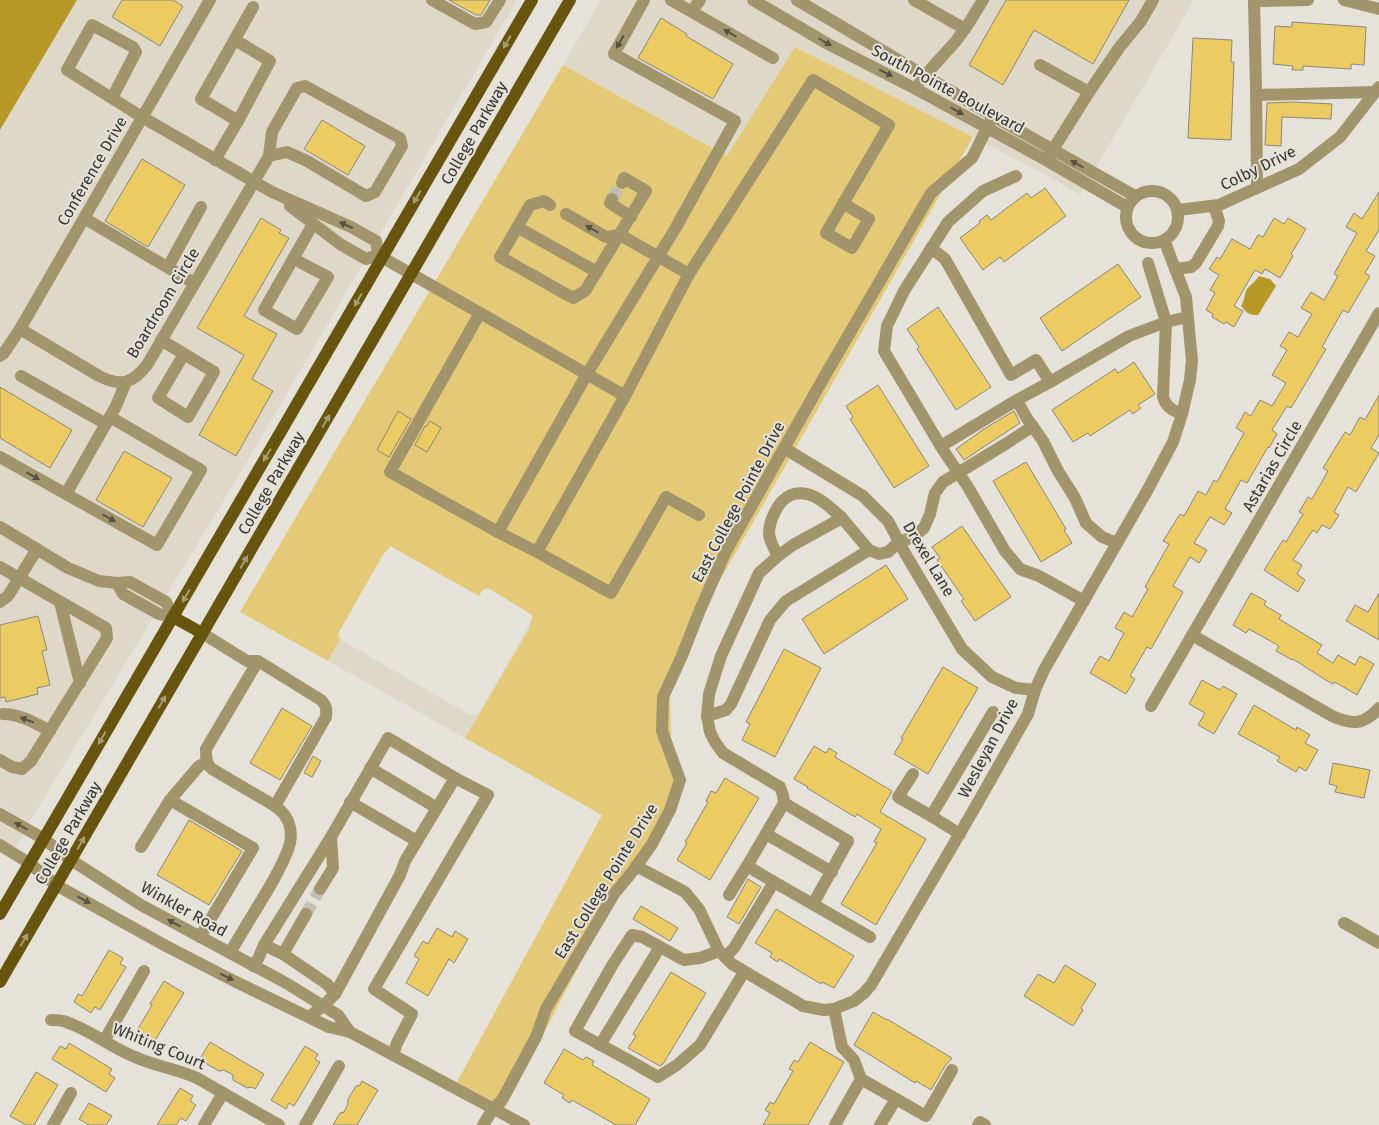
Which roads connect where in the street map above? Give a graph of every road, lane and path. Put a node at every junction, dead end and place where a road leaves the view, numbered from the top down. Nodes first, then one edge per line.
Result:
1 (210, 0) edge
2 (432, 0) edge
3 (500, 0) edge
4 (532, 0) edge
5 (570, 0) edge
6 (644, 0) edge
7 (672, 0) edge
8 (700, 0) edge
9 (754, 0) edge
10 (914, 0) edge
11 (981, 0) edge
12 (1153, 0) edge
13 (1308, 0) edge
14 (1344, 0) edge
15 (803, 1) edge
16 (1254, 1) edge
17 (252, 8) dead end
18 (1379, 9) edge
19 (692, 11) junction
20 (794, 23) junction
21 (965, 29) junction
22 (235, 40) junction
23 (772, 58) dead end
24 (1040, 64) dead end
25 (925, 76) junction
26 (914, 88) junction
27 (1377, 89) edge
28 (1089, 92) junction
29 (1256, 95) junction
30 (112, 98) junction
31 (142, 117) junction
32 (238, 121) junction
33 (990, 122) junction
34 (1050, 155) junction
35 (269, 156) junction
36 (215, 160) junction
37 (1016, 176) dead end
38 (253, 182) junction
39 (622, 183) dead end
40 (1105, 187) junction
41 (1257, 188) junction
42 (272, 192) junction
43 (1135, 196) junction
44 (612, 199) dead end
45 (843, 203) dead end
46 (550, 205) dead end
47 (1214, 206) junction
48 (201, 207) dead end
49 (1127, 207) junction
50 (1178, 210) junction
51 (566, 214) dead end
52 (631, 217) junction
53 (84, 218) junction
54 (314, 224) junction
55 (517, 227) junction
56 (620, 235) junction
57 (1164, 240) junction
58 (931, 248) junction
59 (380, 256) junction
60 (658, 256) junction
61 (294, 259) junction
62 (1148, 263) dead end
63 (168, 267) junction
64 (1175, 269) junction
65 (597, 272) junction
66 (412, 273) junction
67 (689, 274) junction
68 (194, 283) junction
69 (480, 313) junction
70 (1379, 313) edge
71 (1188, 317) junction
72 (1166, 322) junction
73 (20, 329) junction
74 (161, 340) junction
75 (184, 354) junction
76 (0, 356) edge
77 (587, 374) junction
78 (21, 376) dead end
79 (126, 382) junction
80 (1050, 382) junction
81 (625, 396) junction
82 (1016, 400) junction
83 (1182, 414) junction
84 (108, 421) junction
85 (1033, 426) junction
86 (940, 446) junction
87 (784, 448) junction
88 (0, 457) edge
89 (958, 473) junction
90 (66, 494) junction
91 (699, 516) dead end
92 (842, 518) junction
93 (0, 527) edge
94 (498, 532) junction
95 (899, 542) junction
96 (1117, 543) junction
97 (37, 549) junction
98 (869, 550) junction
99 (537, 552) junction
100 (778, 556) junction
101 (0, 567) edge
102 (20, 579) junction
103 (1084, 601) junction
104 (0, 602) edge
105 (60, 602) junction
106 (173, 617) junction
107 (202, 633) junction
108 (1192, 635) junction
109 (258, 662) junction
110 (80, 683) junction
111 (1035, 690) junction
112 (1151, 706) dead end
113 (1379, 708) edge
114 (993, 712) dead end
115 (3, 714) dead end
116 (707, 716) junction
117 (50, 731) junction
118 (0, 760) edge
119 (207, 762) junction
120 (370, 768) junction
121 (913, 774) dead end
122 (455, 778) junction
123 (170, 800) junction
124 (350, 802) junction
125 (784, 803) junction
126 (275, 806) junction
127 (437, 808) junction
128 (0, 814) edge
129 (931, 816) junction
130 (766, 834) junction
131 (960, 834) junction
132 (331, 837) junction
133 (44, 839) junction
134 (417, 841) junction
135 (0, 845) edge
136 (142, 848) dead end
137 (71, 860) junction
138 (29, 863) junction
139 (636, 866) junction
140 (747, 866) junction
141 (832, 872) junction
142 (774, 882) junction
143 (56, 885) junction
144 (320, 889) tunnel mouth
145 (729, 895) dead end
146 (813, 904) junction
147 (0, 914) edge
148 (306, 914) tunnel mouth
149 (1344, 923) dead end
150 (200, 937) junction
151 (870, 937) dead end
152 (1379, 942) edge
153 (264, 945) junction
154 (660, 947) junction
155 (230, 953) junction
156 (283, 954) junction
157 (722, 954) junction
158 (253, 966) junction
159 (144, 971) dead end
160 (744, 972) junction
161 (0, 982) edge
162 (335, 994) junction
163 (324, 1006) junction
164 (834, 1009) junction
165 (309, 1017) junction
166 (51, 1020) dead end
167 (350, 1032) junction
168 (104, 1041) junction
169 (600, 1045) junction
170 (392, 1056) junction
171 (339, 1066) dead end
172 (952, 1070) dead end
173 (861, 1079) junction
174 (71, 1093) dead end
175 (223, 1093) junction
176 (896, 1099) junction
177 (493, 1109) junction
178 (923, 1120) edge
179 (54, 1125) edge
180 (204, 1125) edge
181 (279, 1125) edge
182 (305, 1125) edge
183 (483, 1125) edge
184 (524, 1125) edge
185 (835, 1125) edge
186 (880, 1125) edge
187 (978, 1125) edge
188 (985, 1125) edge

1 - 31 street, Conference Drive
2 - 3 street
4 -> 59 main road, College Parkway
5 - 66 main road, College Parkway
6 -> 60 street
7 - 19 street
8 - 19 street
9 - 20 street, South Pointe Boulevard
10 - 21 street
11 - 21 street
12 - 28 street
13 - 16 street
14 - 18 street
15 - 20 street
15 - 25 street, South Pointe Boulevard
16 - 29 street
17 - 22 street
23 -> 19 street
20 -> 26 street, South Pointe Boulevard
21 - 25 street
22 - 32 street
22 - 32 street
24 - 28 street
25 - 26 street
25 - 33 street, South Pointe Boulevard
26 -> 33 street, South Pointe Boulevard
27 - 29 street
27 - 41 street, Colby Drive
28 - 34 street
29 - 41 street
30 - 30 street
30 - 31 street
31 - 36 street
31 - 53 street, Conference Drive
32 - 36 street
33 - 34 street, South Pointe Boulevard
33 - 87 street, East College Pointe Drive
34 - 40 street, South Pointe Boulevard
35 - 35 street
35 - 38 street, Boardroom Circle
36 - 38 street
37 - 58 street
38 - 42 street
38 - 68 street, Boardroom Circle
39 - 52 street
40 - 43 street, South Pointe Boulevard
40 - 49 street, South Pointe Boulevard
41 - 47 street, Colby Drive
42 - 54 street
59 -> 42 street
43 - 49 street
43 - 50 street
44 - 52 street
45 - 67 street
46 - 55 street
47 - 50 street, Colby Drive
47 - 64 street
48 - 63 street
49 - 57 street
50 - 57 street
56 -> 51 street
52 - 56 street
53 - 63 street
53 - 73 street, Conference Drive
54 - 59 street
54 - 61 street
55 - 65 street
55 - 65 street
56 - 60 street
56 - 65 street
57 - 64 street, Wesleyan Drive
58 - 80 street
58 - 86 street
59 - 66 street
59 -> 106 main road, College Parkway
60 - 67 street
60 - 77 street
61 - 61 street
62 - 72 street
63 - 68 street
64 - 71 street, Wesleyan Drive
66 - 69 street
107 -> 66 main road, College Parkway
67 - 81 street
68 - 74 street, Boardroom Circle
69 - 77 street
69 - 94 street
70 - 108 street, Astarias Circle
71 - 72 street
71 - 83 street, Wesleyan Drive
72 - 80 street
72 - 83 street
73 - 76 street, Conference Drive
73 - 79 street, Boardroom Circle
74 - 75 street
74 - 79 street, Boardroom Circle
75 - 75 street
77 - 81 street
77 - 94 street
78 - 84 street
79 - 84 street
80 - 82 street
81 - 99 street
82 - 85 street
82 - 86 street
83 - 96 street, Wesleyan Drive
84 - 90 street
90 -> 84 street
85 - 89 street
85 - 96 street
86 - 89 street
87 - 95 street, Drexel Lane
87 - 139 street, East College Pointe Drive
88 -> 90 street
89 - 95 street
89 - 103 street
91 - 99 street
92 - 98 street
92 - 100 street
92 - 100 street
93 - 97 street
94 - 99 street
95 - 98 street
95 - 111 street, Drexel Lane
96 - 103 street, Wesleyan Drive
97 - 102 street
97 - 106 street
98 - 116 street
100 - 116 street
101 - 102 street
102 - 104 street
102 - 105 street
103 - 111 street, Wesleyan Drive
105 - 110 street
105 - 110 street
106 - 107 main road
106 -> 133 main road, College Parkway
107 - 109 street
137 -> 107 main road, College Parkway
108 - 112 street, Astarias Circle
108 - 113 street
109 - 119 street
109 - 126 street
110 - 117 street
111 - 131 street, Wesleyan Drive
114 - 129 street
117 -> 115 street
116 - 125 street
117 - 118 street
119 - 123 street
119 - 126 street
120 - 122 street
120 - 124 street
120 - 127 street
121 - 129 street
122 - 127 street
122 - 170 street
123 - 136 street
123 - 150 street
124 - 132 street
124 - 134 street
125 - 130 street
125 - 141 street
126 - 155 street
127 - 134 street
133 -> 128 street, Winkler Road
129 - 131 street
130 - 140 street
130 - 141 street
131 - 164 street, Wesleyan Drive
132 - 144 street
132 - 153 street
133 - 137 street, Winkler Road
133 - 138 main road, College Parkway
134 - 162 street
135 - 138 street, Winkler Road
137 - 143 main road, College Parkway
150 -> 137 street, Winkler Road
138 - 143 street, Winkler Road
138 - 147 main road, College Parkway
139 - 157 street, Wesleyan Drive
139 - 177 street, East College Pointe Drive
140 - 142 street
140 - 145 street
141 - 146 street
142 - 146 street
142 - 157 street
161 -> 143 main road, College Parkway
143 -> 165 street, Winkler Road
146 - 151 street
148 - 156 street
149 - 152 street
150 - 155 street, Winkler Road
153 - 156 street
153 - 158 street
154 - 157 street
154 - 169 street
154 - 169 street
155 - 158 street, Winkler Road
156 - 162 street
157 - 160 street, Wesleyan Drive
158 - 163 street, Winkler Road
159 - 168 street
160 - 164 street, Wesleyan Drive
160 - 169 street
162 - 163 street
163 - 165 street
163 - 167 street, Winkler Road
164 - 173 street
165 - 167 street, Winkler Road
166 - 168 street, Whiting Court
167 - 170 street, Winkler Road
168 - 175 street, Whiting Court
170 - 177 street, Winkler Road
171 - 182 street
172 - 178 street
173 - 176 street
173 - 185 street
174 - 179 street
175 - 180 street
175 - 181 street, Whiting Court
176 - 178 street
176 - 186 street
177 - 183 street, East College Pointe Drive
177 - 184 street, Winkler Road
187 - 188 street

